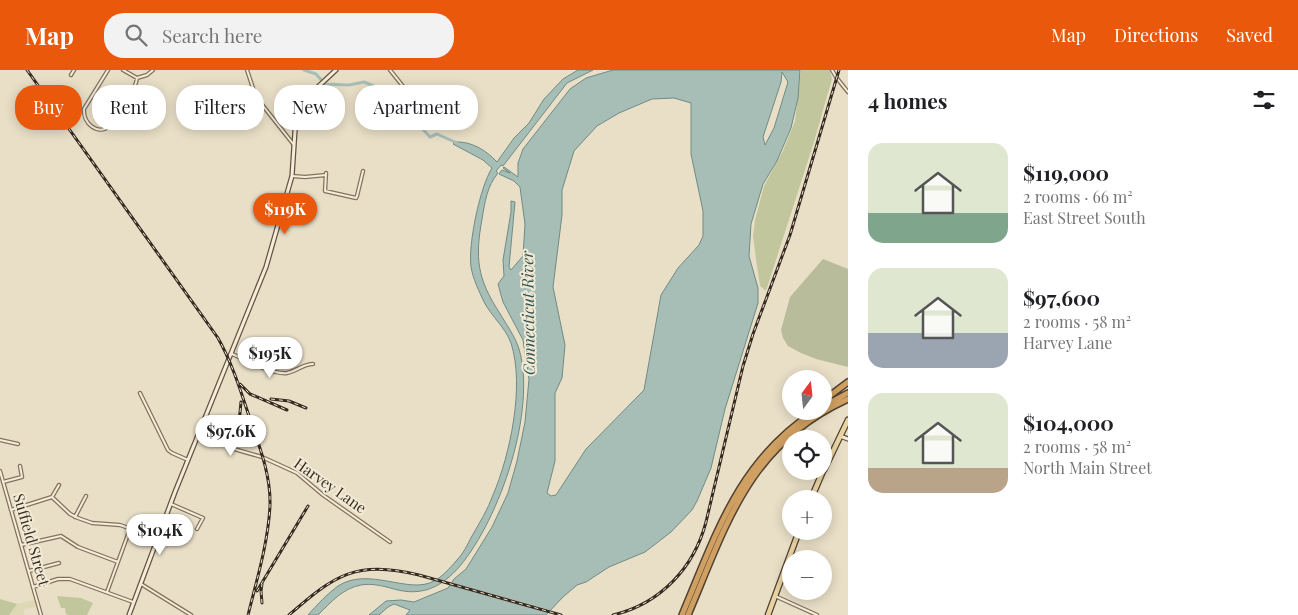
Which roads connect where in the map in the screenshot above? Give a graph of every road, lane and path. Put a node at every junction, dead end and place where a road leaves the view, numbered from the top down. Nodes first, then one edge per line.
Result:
1 (74, 70) edge
2 (108, 70) edge
3 (123, 70) edge
4 (153, 70) edge
5 (247, 70) edge
6 (390, 70) edge
7 (832, 70) edge
8 (335, 71) edge
9 (71, 75) dead end
10 (137, 78) junction
11 (402, 85) edge
12 (848, 92) edge
13 (294, 145) junction
14 (362, 171) dead end
15 (292, 176) junction
16 (232, 354) junction
17 (313, 364) dead end
18 (848, 382) edge
19 (140, 393) dead end
20 (848, 393) edge
21 (832, 394) edge
22 (848, 398) edge
23 (832, 402) edge
24 (802, 420) edge
25 (848, 420) edge
26 (799, 422) joint
27 (199, 434) junction
28 (840, 436) junction
29 (848, 439) edge
30 (0, 440) edge
31 (18, 444) dead end
32 (832, 454) edge
33 (188, 460) junction
34 (20, 466) dead end
35 (0, 471) edge
36 (3, 482) junction
37 (59, 485) dead end
38 (86, 496) dead end
39 (52, 497) junction
40 (170, 504) junction
41 (11, 510) junction
42 (75, 517) junction
43 (130, 529) junction
44 (197, 529) dead end
45 (796, 540) edge
46 (390, 542) dead end
47 (156, 543) junction
48 (21, 545) junction
49 (118, 562) junction
50 (59, 563) dead end
51 (28, 571) junction
52 (140, 584) junction
53 (33, 587) junction
54 (107, 592) junction
55 (775, 596) junction
56 (134, 602) junction
57 (41, 615) edge
58 (129, 615) edge
59 (192, 615) edge
60 (682, 615) edge
61 (688, 615) edge
62 (768, 615) edge
63 (817, 615) edge

1 - 9 street
2 - 10 street
3 - 10 street
4 - 10 street
5 - 13 street
6 - 11 street
7 - 12 street
8 - 13 main road
13 - 15 main road
14 - 15 street
15 - 16 main road
16 - 17 street
16 - 27 main road
18 - 21 highway
19 - 33 street
20 - 23 highway
22 - 61 highway
24 - 26 highway
25 - 28 main road
26 - 60 highway
27 - 33 main road
27 - 46 street, Harvey Lane
28 - 29 main road
28 - 32 main road
30 - 31 street
33 - 40 main road
34 - 36 street
35 - 36 street, Suffield Street
36 - 41 street, Suffield Street
37 - 39 street
38 - 42 street
39 - 41 street
39 - 42 street
40 - 44 street
40 - 47 main road
41 - 48 street, Suffield Street
42 - 43 street
43 - 47 street
43 - 49 street
45 - 55 main road
47 - 52 main road
48 - 49 street
48 - 51 street, Suffield Street
49 - 54 street
50 - 51 street
51 - 53 street, Suffield Street
52 - 56 main road
52 - 59 street
53 - 54 street
53 - 57 street, Suffield Street
54 - 56 street
55 - 62 main road
55 - 63 street
56 - 58 main road

